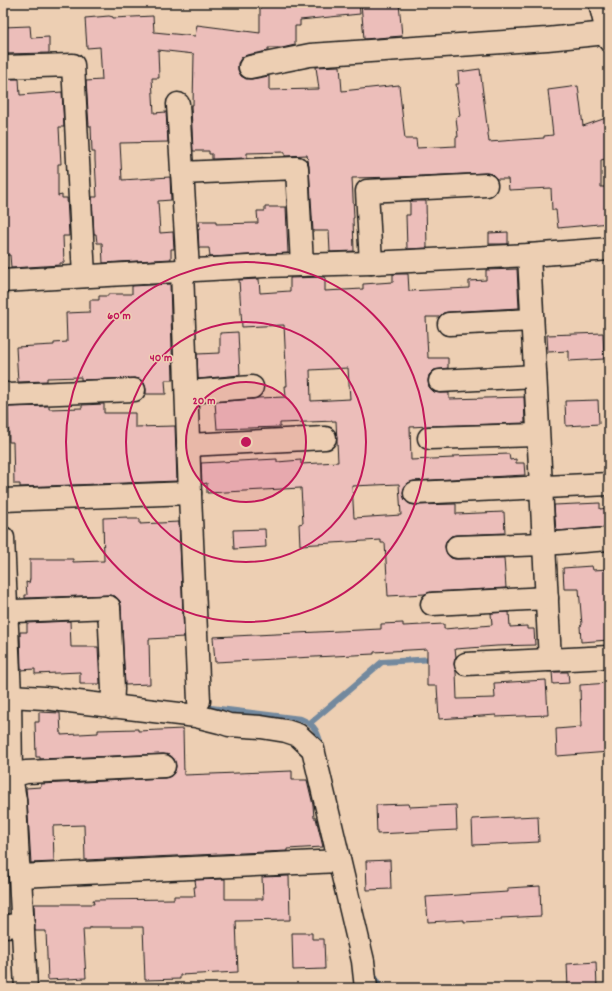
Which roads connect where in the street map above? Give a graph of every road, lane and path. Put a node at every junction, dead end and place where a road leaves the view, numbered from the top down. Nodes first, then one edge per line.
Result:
1 (600, 3) edge
2 (607, 31) edge
3 (3, 67) edge
4 (250, 67) dead end
5 (178, 104) dead end
6 (182, 173) junction
7 (486, 185) dead end
8 (609, 249) edge
9 (529, 255) junction
10 (371, 263) junction
11 (302, 265) junction
12 (185, 270) junction
13 (84, 276) junction
14 (3, 280) edge
15 (532, 320) junction
16 (449, 324) dead end
17 (535, 376) junction
18 (440, 381) dead end
19 (252, 387) dead end
20 (134, 390) dead end
21 (3, 393) edge
22 (187, 397) junction
23 (537, 435) junction
24 (324, 438) dead end
25 (429, 438) dead end
26 (188, 446) junction
27 (609, 484) edge
28 (541, 488) junction
29 (190, 493) junction
30 (415, 493) dead end
31 (3, 500) edge
32 (3, 538) edge
33 (609, 539) edge
34 (544, 544) junction
35 (457, 547) dead end
36 (547, 598) junction
37 (432, 604) dead end
38 (5, 614) edge
39 (550, 653) junction
40 (609, 657) edge
41 (466, 664) dead end
42 (8, 691) edge
43 (113, 700) junction
44 (200, 701) dead end
45 (164, 766) dead end
46 (11, 776) junction
47 (339, 861) junction
48 (14, 868) edge
49 (13, 926) edge
50 (26, 988) edge
51 (366, 988) edge

1 - 2 street
2 - 4 street
3 - 13 street
5 - 6 street
6 - 11 street
6 - 12 street
7 - 10 street
8 - 9 street
9 - 10 street
9 - 15 street
10 - 11 street
11 - 12 street
12 - 13 street
12 - 22 street
13 - 14 street
15 - 16 street
15 - 17 street
17 - 18 street
17 - 23 street
19 - 22 street
20 - 21 street
22 - 26 street
23 - 25 street
23 - 28 street
24 - 26 street
26 - 29 street
27 - 28 street
28 - 30 street
28 - 34 street
29 - 31 street
29 - 44 street
32 - 38 street
33 - 34 street
34 - 35 street
34 - 36 street
36 - 37 street
36 - 39 street
38 - 42 street
38 - 43 street
39 - 40 street
39 - 41 street
42 - 43 street
42 - 46 street
43 - 47 street
45 - 46 street
46 - 48 street
47 - 48 street
47 - 51 street
48 - 49 street
49 - 50 street

